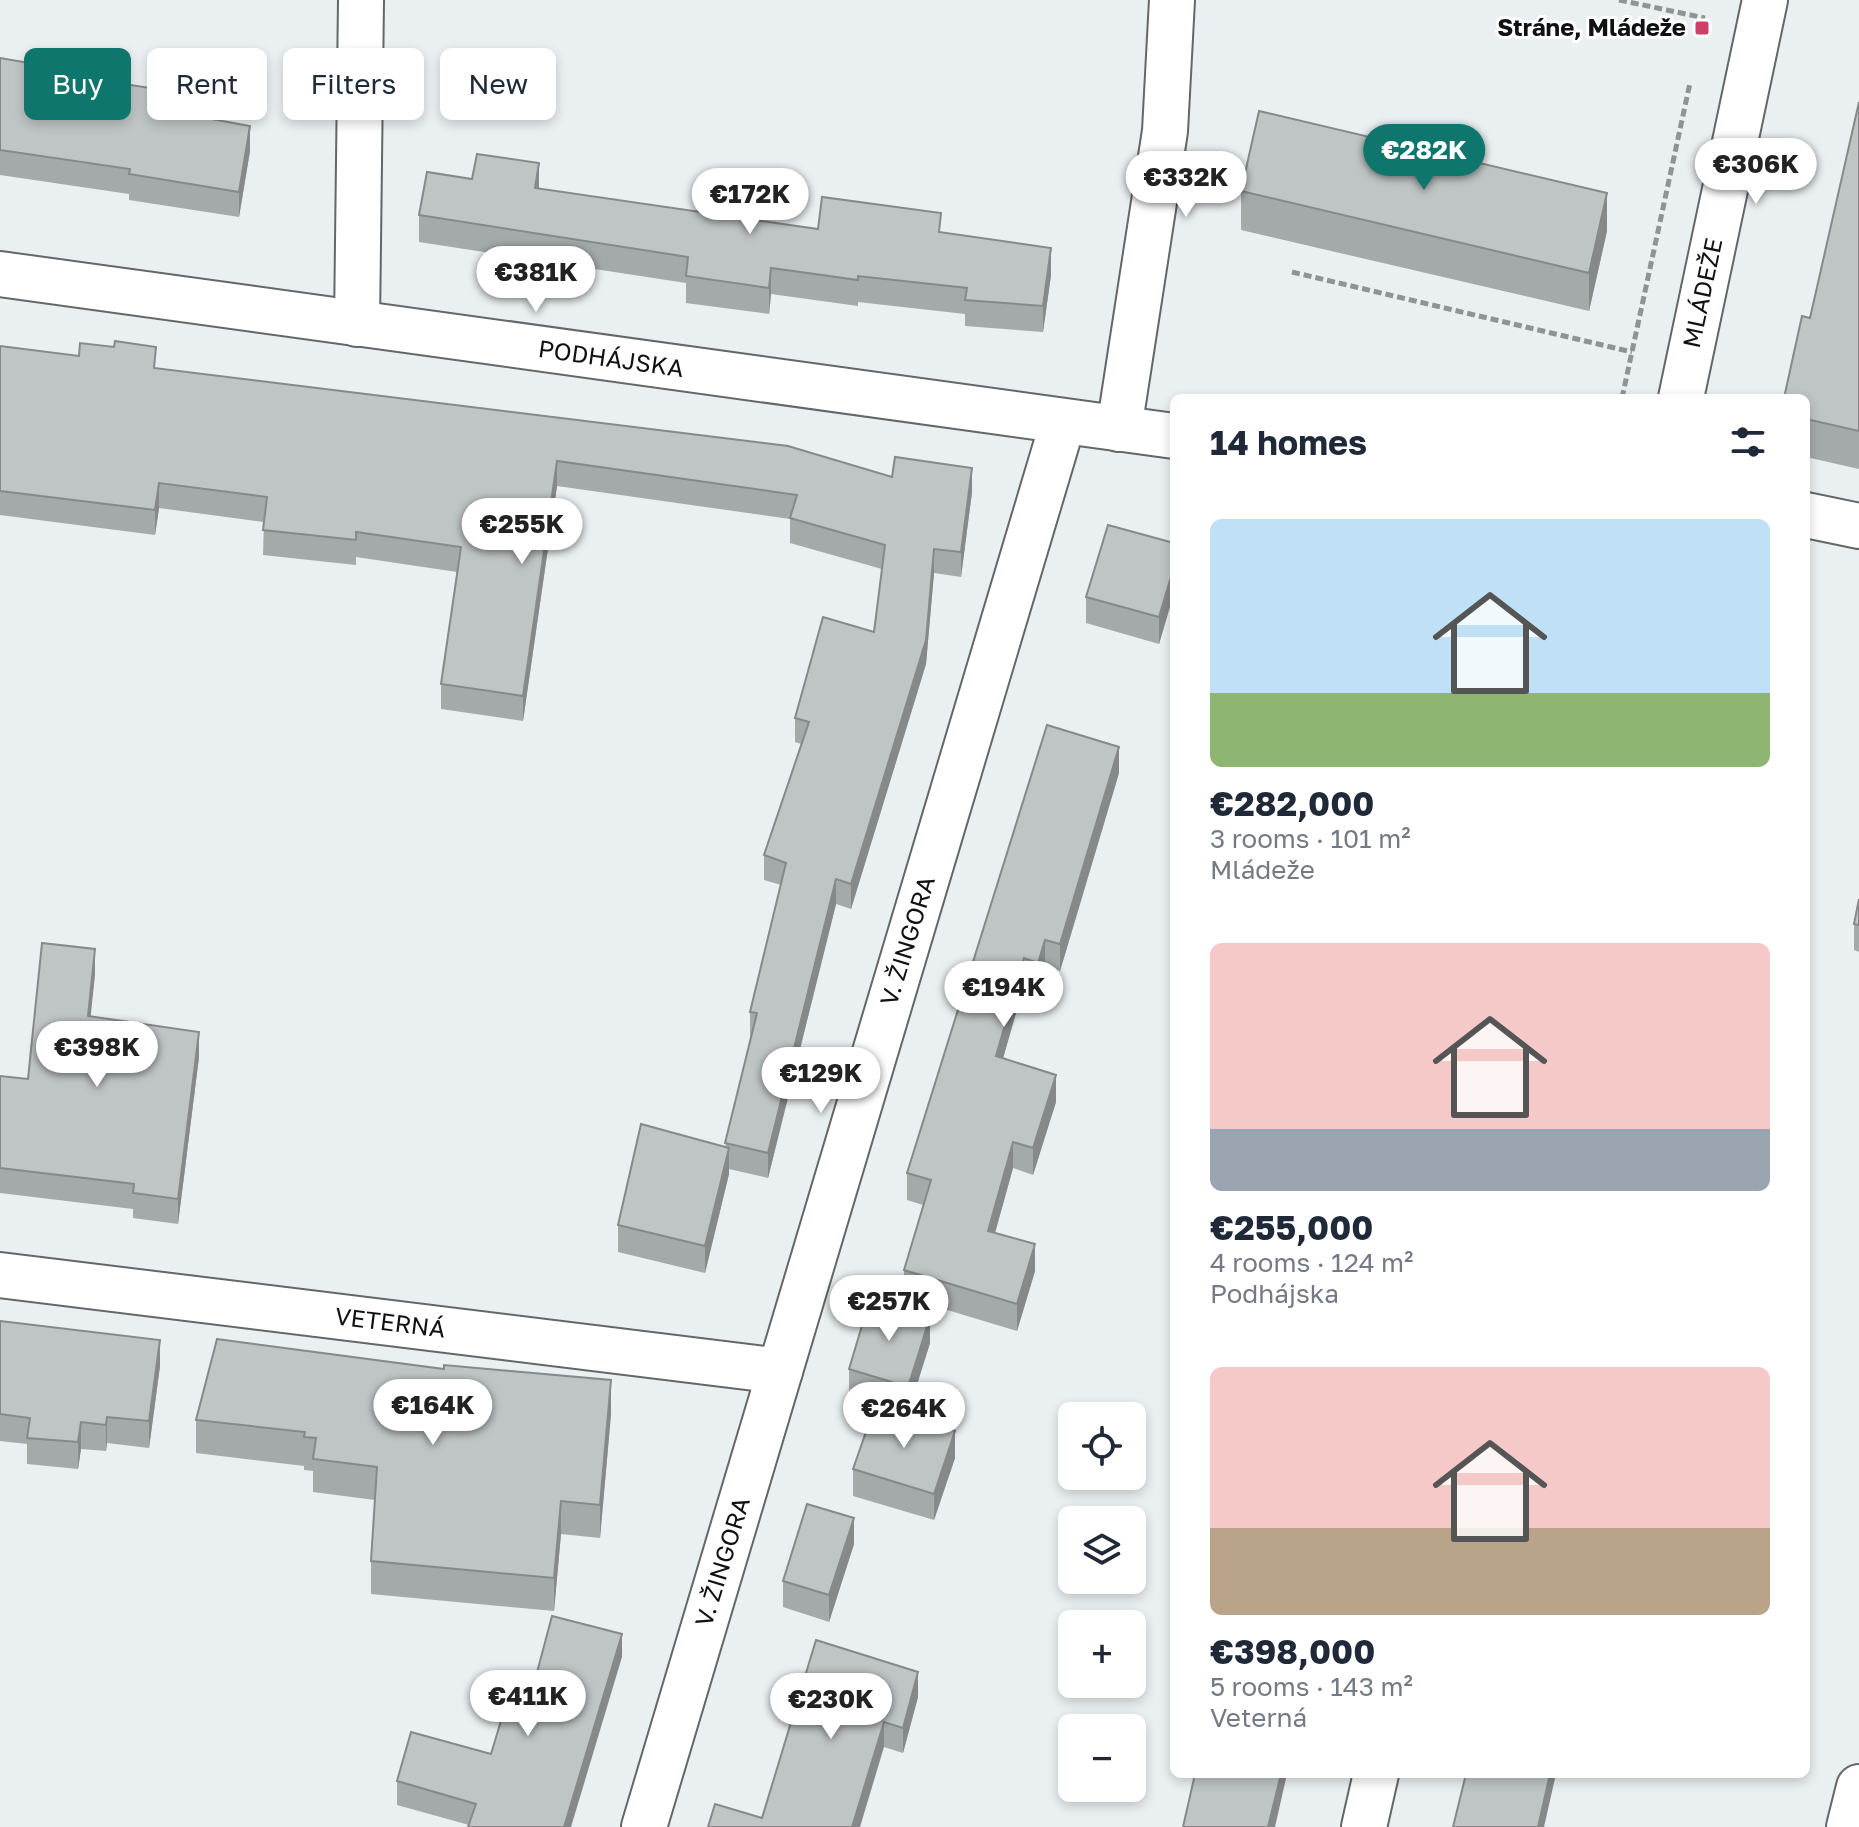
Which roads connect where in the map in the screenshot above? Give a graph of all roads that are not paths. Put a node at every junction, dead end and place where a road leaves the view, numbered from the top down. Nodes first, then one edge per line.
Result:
1 (361, 0) edge
2 (1172, 0) edge
3 (1765, 0) edge
4 (0, 274) edge
5 (357, 324) junction
6 (1682, 394) edge
7 (1063, 422) junction
8 (1119, 429) junction
9 (1170, 435) edge
10 (1810, 516) edge
11 (1859, 526) edge
12 (0, 1275) edge
13 (780, 1371) junction
14 (1375, 1778) edge
15 (1859, 1787) edge
16 (644, 1827) edge
17 (1364, 1827) edge
18 (1849, 1827) edge

1 - 5 street
2 - 8 street
3 - 6 street, MLÁDEŽE
4 - 5 street, PODHÁJSKA
5 - 7 street, PODHÁJSKA
7 - 8 street, PODHÁJSKA
7 - 13 street, V. ŽINGORA
8 - 9 street, PODHÁJSKA
10 - 11 street
12 - 13 street, VETERNÁ
13 - 16 street, V. ŽINGORA
14 - 17 street
15 - 18 street

